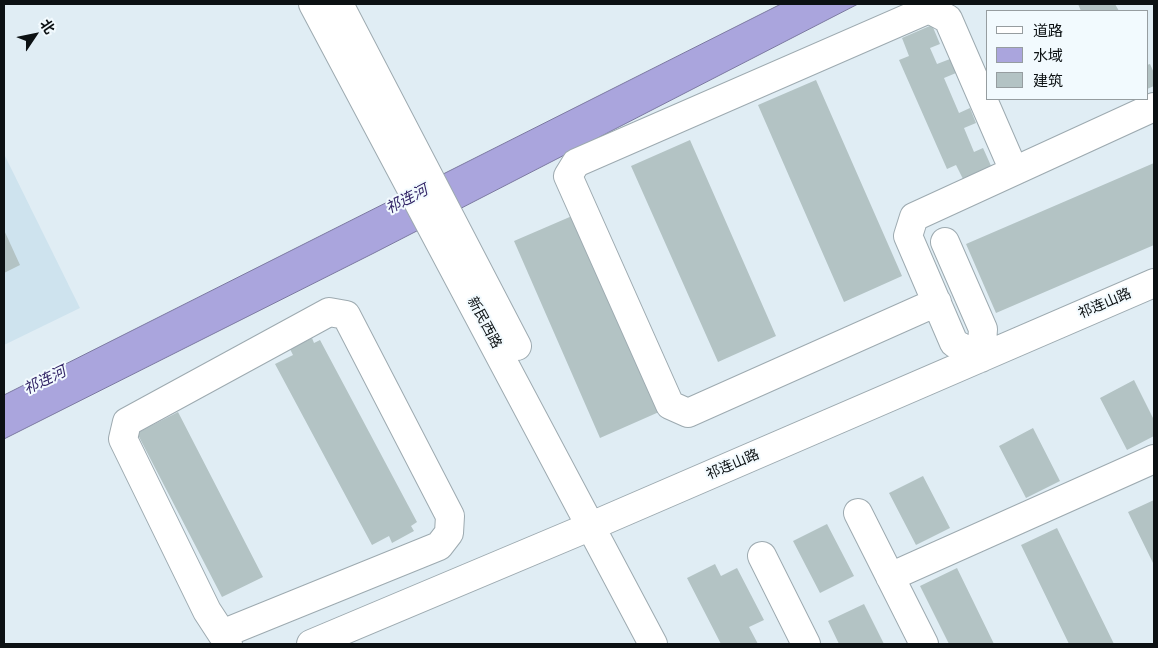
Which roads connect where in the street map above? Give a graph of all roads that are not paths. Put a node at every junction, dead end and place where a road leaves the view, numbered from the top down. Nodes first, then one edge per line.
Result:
1 (313, 4) edge
2 (339, 4) edge
3 (1154, 107) edge
4 (410, 165) junction
5 (1014, 171) junction
6 (945, 242) dead end
7 (1154, 283) edge
8 (1154, 300) edge
9 (937, 302) junction
10 (981, 358) junction
11 (1154, 459) edge
12 (858, 513) dead end
13 (603, 528) junction
14 (762, 556) dead end
15 (890, 577) junction
16 (225, 639) edge
17 (311, 644) edge
18 (349, 644) edge
19 (653, 644) edge
20 (673, 644) edge
21 (806, 644) edge
22 (924, 644) edge

1 - 4 street, 新民西路
2 - 4 street, 新民西路
3 - 5 street
4 - 13 street, 新民西路
5 - 9 street
5 - 9 street
6 - 10 street
7 - 10 street, 祁连山路
8 - 13 street, 祁连山路
9 - 10 street
10 - 13 street, 祁连山路
11 - 15 street
12 - 15 street
13 - 17 street, 祁连山路
13 - 18 street, 祁连山路
13 - 19 street, 新民西路
13 - 20 street, 新民西路
14 - 21 street
15 - 22 street
16 - 16 street

